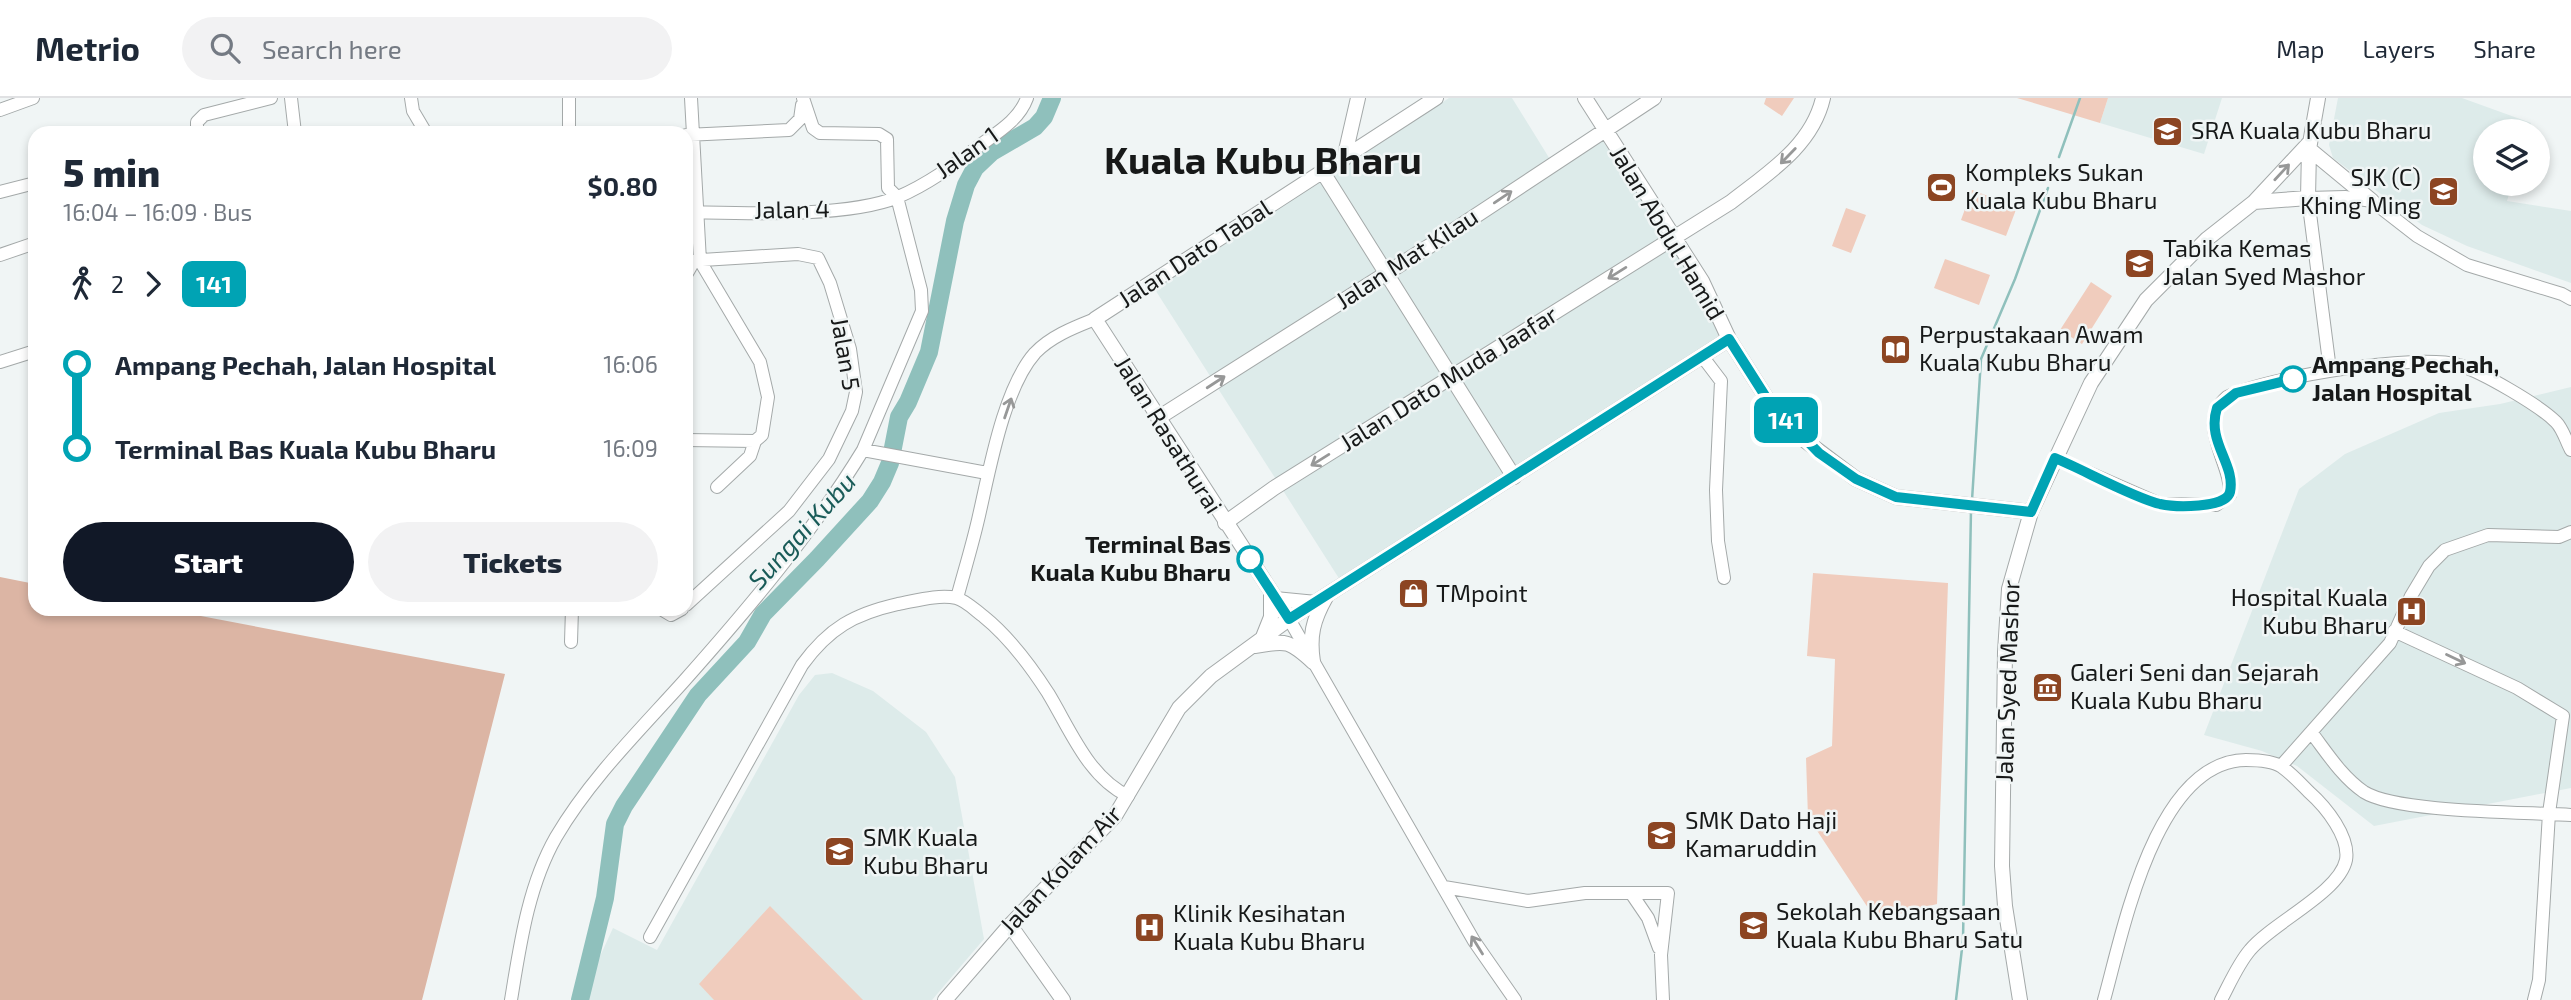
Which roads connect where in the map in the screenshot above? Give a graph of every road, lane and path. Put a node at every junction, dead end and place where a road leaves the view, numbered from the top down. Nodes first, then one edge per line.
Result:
1 (33, 98) edge
2 (271, 98) edge
3 (291, 98) edge
4 (411, 98) edge
5 (569, 98) edge
6 (691, 98) edge
7 (802, 98) edge
8 (1027, 98) edge
9 (1358, 98) edge
10 (1585, 98) edge
11 (1654, 98) edge
12 (1823, 98) edge
13 (2318, 98) edge
14 (1427, 100) edge
15 (0, 110) edge
16 (197, 126) edge
17 (294, 126) edge
18 (422, 126) edge
19 (569, 126) edge
20 (689, 126) edge
21 (1604, 131) junction
22 (693, 135) edge
23 (2309, 146) junction
24 (1344, 159) junction
25 (1324, 173) junction
26 (28, 185) edge
27 (0, 192) edge
28 (897, 197) junction
29 (2308, 198) junction
30 (2372, 201) junction
31 (2254, 202) junction
32 (693, 212) edge
33 (693, 236) edge
34 (1675, 237) junction
35 (28, 245) edge
36 (0, 255) edge
37 (694, 261) edge
38 (1385, 275) junction
39 (2571, 299) edge
40 (1096, 319) junction
41 (1729, 339) junction
42 (28, 353) edge
43 (1702, 356) junction
44 (0, 362) edge
45 (2330, 370) junction
46 (1451, 377) junction
47 (1158, 418) junction
48 (693, 440) edge
49 (755, 441) junction
50 (863, 450) junction
51 (2571, 450) edge
52 (2055, 458) junction
53 (987, 473) junction
54 (1514, 477) junction
55 (717, 486) dead end
56 (2031, 512) junction
57 (1225, 523) junction
58 (2571, 532) edge
59 (1724, 578) dead end
60 (1273, 596) junction
61 (957, 598) junction
62 (693, 599) edge
63 (1321, 600) junction
64 (572, 616) edge
65 (1289, 619) junction
66 (2394, 631) junction
67 (1262, 638) junction
68 (571, 642) dead end
69 (1249, 648) junction
70 (1313, 662) junction
71 (2311, 732) junction
72 (2281, 766) junction
73 (1128, 796) junction
74 (2549, 813) junction
75 (2571, 815) edge
76 (1444, 887) junction
77 (1631, 893) junction
78 (1010, 925) junction
79 (650, 937) dead end
80 (1661, 956) junction
81 (511, 1000) edge
82 (945, 1000) edge
83 (1063, 1000) edge
84 (1515, 1000) edge
85 (1663, 1000) edge
86 (2020, 1000) edge
87 (2104, 1000) edge
88 (2221, 1000) edge
89 (2534, 1000) edge

1 - 15 street
2 - 16 street
3 - 17 street
4 - 18 street
5 - 19 street
6 - 20 street
7 - 22 street
7 - 28 street
8 - 28 street, Jalan 1
9 - 24 street
10 - 21 street, Jalan Abdul Hamid
11 - 21 street, Jalan Mat Kilau
12 -> 34 street, Jalan Dato Muda Jaafar
13 - 23 street
14 - 24 street, Jalan Dato Tabal
21 - 34 street, Jalan Abdul Hamid
38 -> 21 street, Jalan Mat Kilau
23 - 29 street
23 - 30 street
31 -> 23 street, Jalan Syed Mashor
24 - 25 street, Jalan Dato Tabal
25 - 38 street
25 - 40 street, Jalan Dato Tabal
26 - 27 street
28 - 32 street, Jalan 4
28 - 50 street
29 - 30 street
29 - 31 street
29 - 45 street
30 - 39 street
31 - 52 street, Jalan Syed Mashor
33 - 37 street
34 - 41 street, Jalan Abdul Hamid
34 -> 46 street, Jalan Dato Muda Jaafar
35 - 36 street
37 - 49 street
37 - 62 street, Jalan 5
38 - 46 street
47 -> 38 street, Jalan Mat Kilau
40 - 47 street, Jalan Rasathurai
53 -> 40 street
41 - 43 street, Jalan Kolam Air
41 - 56 street, Jalan Abdul Hamid
42 - 44 street
43 - 54 street, Jalan Kolam Air
43 - 59 street
45 - 51 street
45 - 52 street
46 - 54 street
46 -> 57 street, Jalan Dato Muda Jaafar
47 - 57 street, Jalan Rasathurai
48 - 49 street
49 - 55 street
50 - 53 street
50 - 81 street
52 - 56 street, Jalan Syed Mashor
53 - 61 street
54 - 63 street, Jalan Kolam Air
56 - 86 street, Jalan Syed Mashor
57 - 60 street, Jalan Rasathurai
58 - 66 street
60 - 63 street
60 - 65 street, Jalan Rasathurai
60 - 67 street
61 - 73 street
61 - 79 street
63 - 65 street, Jalan Kolam Air
63 - 70 street
64 - 68 street
65 - 67 street, Jalan Kolam Air
65 - 70 street
66 - 71 street
66 -> 74 street
67 - 69 street, Jalan Kolam Air
69 - 70 street
69 - 73 street, Jalan Kolam Air
70 - 76 street
71 - 72 street
71 - 74 street
72 - 87 street
72 - 88 street
73 - 78 street, Jalan Kolam Air
74 - 75 street
74 - 89 street
76 - 77 street
84 -> 76 street
77 - 80 street
77 - 80 street
78 - 82 street, Jalan Kolam Air
78 - 83 street
80 - 85 street

